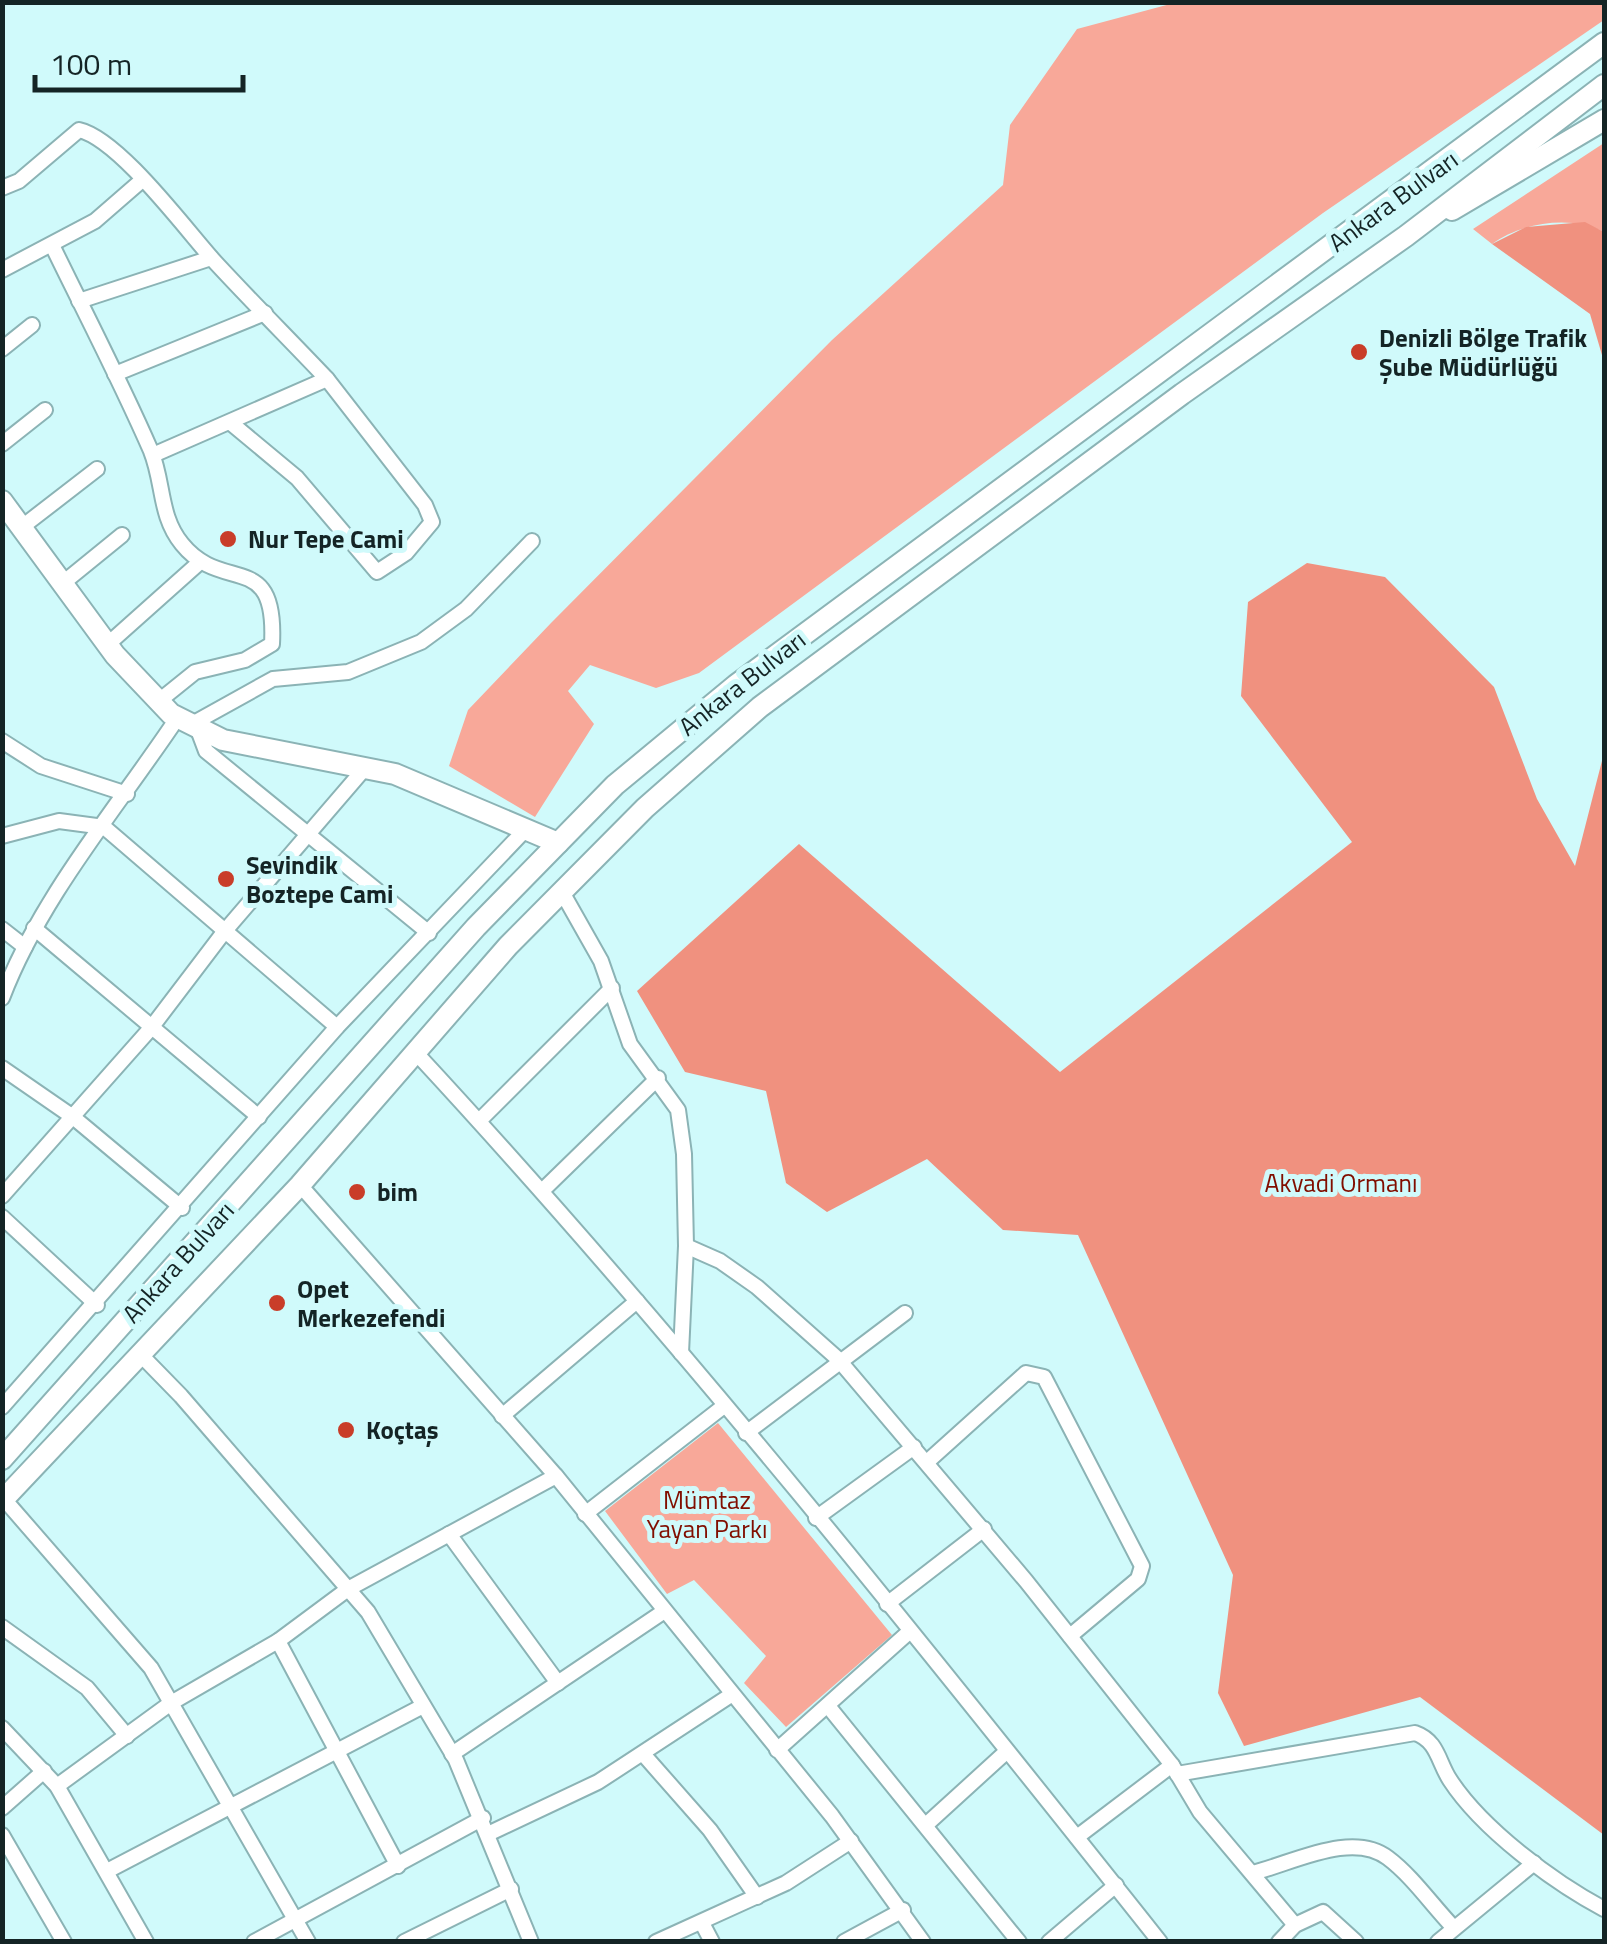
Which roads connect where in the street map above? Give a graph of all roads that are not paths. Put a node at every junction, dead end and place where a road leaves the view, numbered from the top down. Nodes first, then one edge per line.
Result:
1 (1604, 43) edge
2 (1604, 85) edge
3 (1604, 120) edge
4 (141, 182) junction
5 (2, 188) edge
6 (1406, 236) junction
7 (52, 245) junction
8 (212, 258) junction
9 (2, 270) edge
10 (79, 301) junction
11 (265, 313) junction
12 (32, 325) dead end
13 (2, 349) edge
14 (114, 374) junction
15 (327, 379) junction
16 (45, 410) dead end
17 (231, 422) junction
18 (2, 444) edge
19 (152, 455) junction
20 (97, 469) dead end
21 (2, 501) edge
22 (22, 528) junction
23 (122, 535) dead end
24 (532, 540) dead end
25 (200, 562) junction
26 (63, 583) junction
27 (107, 645) junction
28 (159, 701) junction
29 (189, 723) junction
30 (2, 741) edge
31 (365, 768) junction
32 (127, 794) junction
33 (104, 827) junction
34 (526, 829) junction
35 (312, 834) junction
36 (2, 836) edge
37 (558, 843) junction
38 (562, 892) junction
39 (2, 928) edge
40 (34, 928) junction
41 (224, 932) junction
42 (429, 933) junction
43 (25, 947) junction
44 (612, 988) junction
45 (2, 998) edge
46 (150, 1028) junction
47 (337, 1028) junction
48 (417, 1054) junction
49 (2, 1068) edge
50 (658, 1078) junction
51 (73, 1117) junction
52 (258, 1117) junction
53 (479, 1121) junction
54 (300, 1185) junction
55 (544, 1190) junction
56 (2, 1196) edge
57 (182, 1208) junction
58 (2, 1217) edge
59 (686, 1246) junction
60 (637, 1301) junction
61 (97, 1304) junction
62 (904, 1313) dead end
63 (140, 1354) junction
64 (681, 1354) junction
65 (838, 1359) junction
66 (724, 1406) junction
67 (2, 1407) edge
68 (502, 1416) junction
69 (746, 1433) junction
70 (914, 1447) junction
71 (2, 1459) edge
72 (927, 1462) junction
73 (556, 1476) junction
74 (3, 1500) edge
75 (585, 1514) junction
76 (816, 1518) junction
77 (984, 1529) junction
78 (448, 1534) junction
79 (348, 1589) junction
80 (887, 1604) junction
81 (663, 1612) junction
82 (2, 1627) edge
83 (909, 1632) junction
84 (1070, 1636) junction
85 (278, 1640) junction
86 (558, 1682) junction
87 (731, 1695) junction
88 (171, 1703) junction
89 (423, 1706) junction
90 (828, 1706) junction
91 (2, 1728) edge
92 (126, 1736) junction
93 (777, 1750) junction
94 (1006, 1752) junction
95 (452, 1754) junction
96 (337, 1755) junction
97 (644, 1755) junction
98 (1174, 1769) junction
99 (44, 1771) junction
100 (57, 1786) junction
101 (234, 1806) junction
102 (2, 1808) edge
103 (483, 1818) junction
104 (928, 1824) junction
105 (2, 1834) edge
106 (490, 1834) junction
107 (1078, 1837) junction
108 (851, 1840) junction
109 (1534, 1863) junction
110 (398, 1866) junction
111 (109, 1870) junction
112 (1252, 1874) junction
113 (1116, 1885) junction
114 (511, 1889) junction
115 (758, 1897) junction
116 (1604, 1909) edge
117 (903, 1910) junction
118 (294, 1919) junction
119 (702, 1923) junction
120 (1296, 1925) junction
121 (1454, 1927) junction
122 (64, 1942) edge
123 (146, 1942) edge
124 (254, 1942) edge
125 (308, 1942) edge
126 (404, 1942) edge
127 (531, 1942) edge
128 (656, 1942) edge
129 (712, 1942) edge
130 (844, 1942) edge
131 (923, 1942) edge
132 (1020, 1942) edge
133 (1049, 1942) edge
134 (1160, 1942) edge
135 (1279, 1942) edge
136 (1356, 1942) edge
137 (1438, 1942) edge

1 - 37 main road, Ankara Bulvarı
2 - 6 main road, Ankara Bulvarı
3 - 6 main road
4 - 5 street
4 - 7 street
4 - 8 street
6 - 38 main road, Ankara Bulvarı
7 - 9 street
7 - 10 street
8 - 10 street
8 - 11 street
10 - 14 street
11 - 14 street
11 - 15 street
12 - 13 street
14 - 19 street
15 - 17 street
15 - 17 street
16 - 18 street
17 - 19 street
19 - 25 street
20 - 22 street
21 - 22 main road
22 - 26 main road
23 - 26 street
24 - 29 street
25 - 27 street
25 - 28 street
26 - 27 main road
27 - 28 main road
28 - 29 main road
29 - 31 main road
29 - 32 street
29 - 35 street
30 - 32 street
31 - 34 main road
31 - 35 street
32 - 33 street
33 - 36 street
33 - 40 street
33 - 41 street
34 - 37 main road
34 - 42 street
35 - 41 street
35 - 42 street
37 - 71 main road, Ankara Bulvarı
38 - 44 street
38 - 48 main road, Ankara Bulvarı
39 - 43 street
40 - 43 street
40 - 46 street
41 - 46 street
41 - 47 street
42 - 47 street
43 - 45 street
44 - 50 street
44 - 53 street
46 - 51 street
46 - 52 street
47 - 52 street
48 - 53 street
48 - 54 main road, Ankara Bulvarı
49 - 51 street
50 - 55 street
50 - 59 street
51 - 56 street
51 - 57 street
52 - 57 street
53 - 55 street
54 - 63 main road, Ankara Bulvarı
54 - 68 street
55 - 60 street
57 - 61 street
58 - 61 street
59 - 64 street
59 - 65 street
60 - 64 street
60 - 68 street
61 - 67 street
62 - 65 street
63 - 74 main road, Ankara Bulvarı
63 - 79 street
64 - 66 street
65 - 69 street
65 - 70 street
66 - 69 street
66 - 75 street
68 - 73 street
69 - 76 street
70 - 72 street
70 - 76 street
72 - 77 street
72 - 84 street
73 - 75 street
73 - 78 street
74 - 88 street
75 - 81 street
76 - 80 street
77 - 80 street
77 - 84 street
78 - 79 street
78 - 86 street
79 - 85 street
79 - 89 street
80 - 83 street
81 - 86 street
81 - 87 street
82 - 92 street
83 - 90 street
83 - 94 street
84 - 98 street
85 - 88 street
85 - 96 street
86 - 95 street
87 - 93 street
87 - 97 street
88 - 92 street
88 - 101 street
89 - 95 street
89 - 96 street
90 - 93 street
90 - 104 street
91 - 99 street
92 - 100 street
93 - 108 street
94 - 104 street
94 - 107 street
95 - 103 street
96 - 101 street
96 - 110 street
97 - 106 street
97 - 115 street
98 - 107 street
98 - 109 street
98 - 112 street
99 - 100 street
99 - 102 street
100 - 111 street
101 - 111 street
101 - 118 street
103 - 106 street
103 - 110 street
104 - 132 street
105 - 122 street
106 - 114 street
107 - 113 street
108 - 115 street
108 - 117 street
109 - 116 street
109 - 121 street
110 - 118 street
111 - 123 street
112 - 120 street
112 - 121 street
113 - 133 street
113 - 134 street
114 - 126 street
114 - 127 street
115 - 119 street
117 - 130 street
117 - 131 street
118 - 124 street
118 - 125 street
119 - 128 street
119 - 129 street
120 - 135 street
120 - 136 street
121 - 137 street

